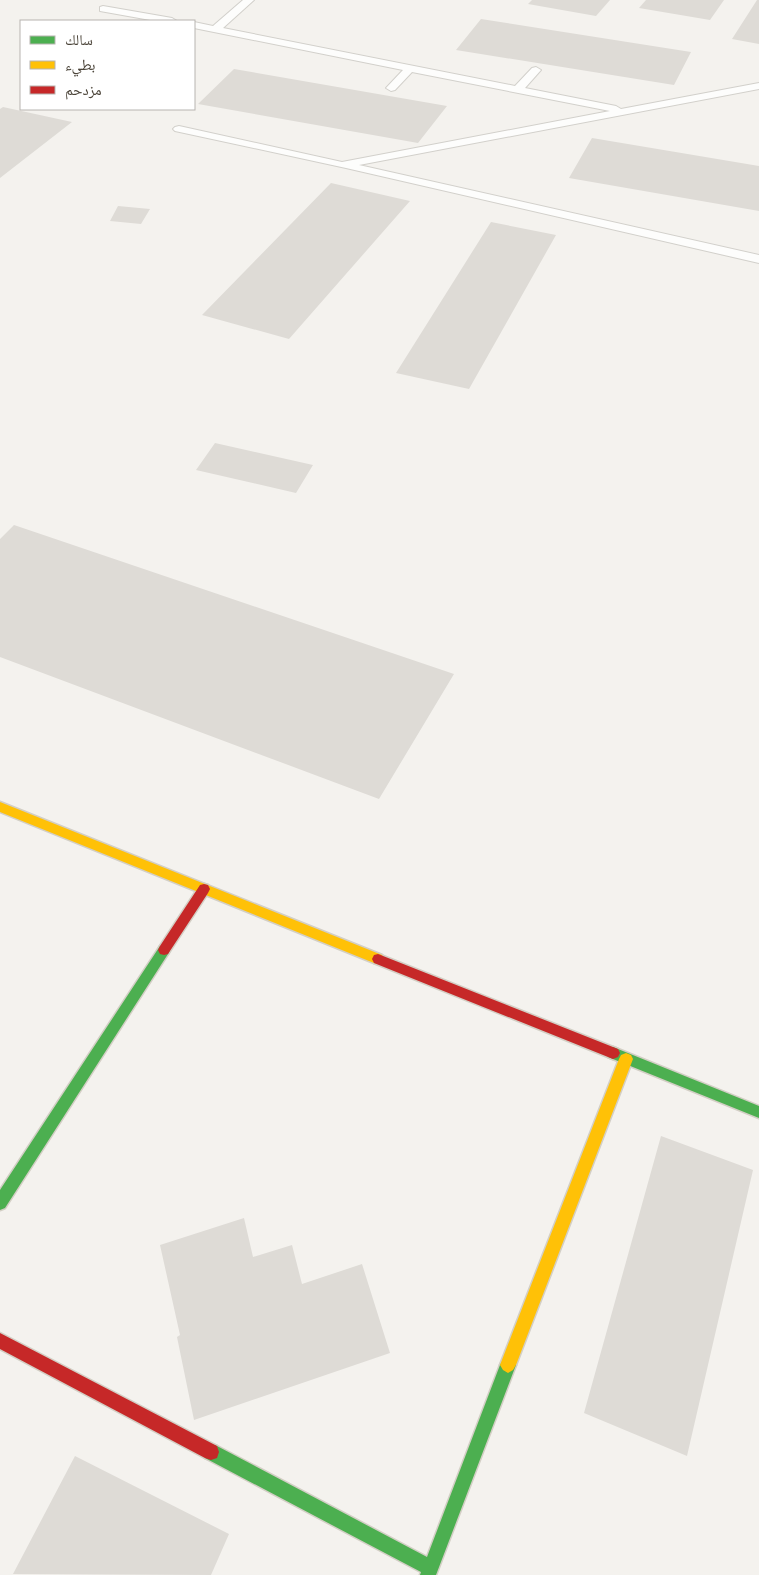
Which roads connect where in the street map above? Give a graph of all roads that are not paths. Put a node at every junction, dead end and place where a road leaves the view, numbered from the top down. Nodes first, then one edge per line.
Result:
1 (249, 0) edge
2 (103, 9) dead end
3 (166, 20) edge
4 (195, 25) edge
5 (215, 29) junction
6 (410, 68) junction
7 (536, 70) dead end
8 (759, 86) edge
9 (391, 88) dead end
10 (518, 89) junction
11 (627, 111) junction
12 (179, 129) dead end
13 (342, 165) junction
14 (759, 259) edge
15 (0, 807) edge
16 (204, 889) junction
17 (626, 1059) junction
18 (759, 1112) edge
19 (0, 1203) edge
20 (0, 1341) edge
21 (429, 1572) edge

1 - 5 lane
2 - 3 lane
4 - 5 lane
5 - 6 lane
6 - 9 lane
6 - 10 lane
7 - 10 lane
8 - 11 lane
10 - 11 lane
11 - 13 lane
12 - 13 lane
13 - 14 lane
15 - 16 street
16 - 17 street
16 - 19 street
17 - 18 street
17 - 21 street
20 - 21 street

